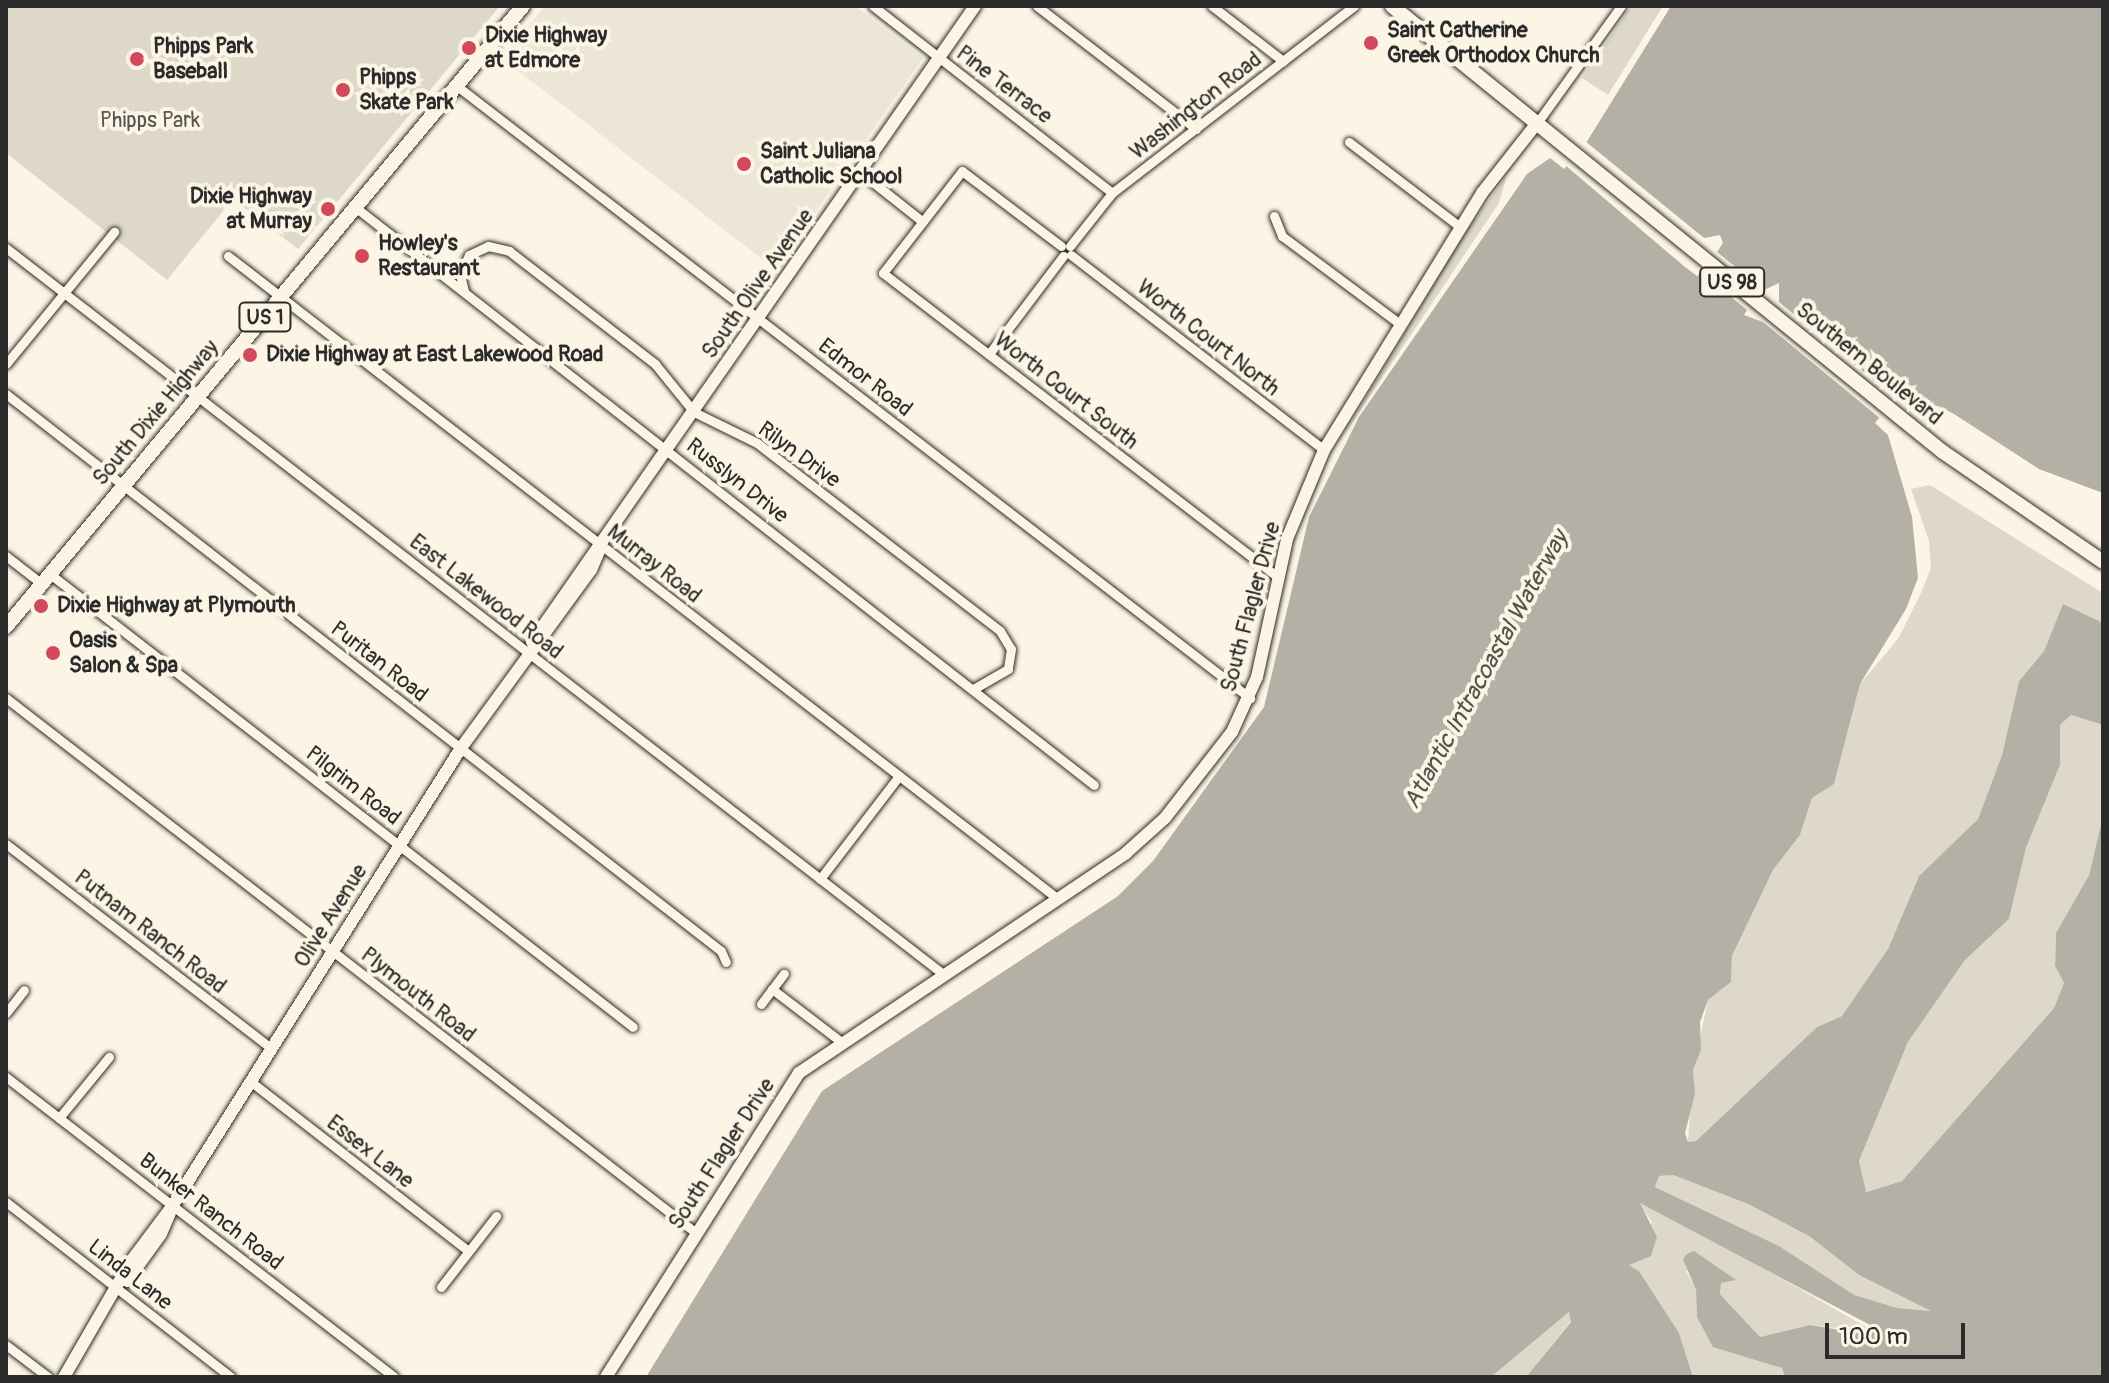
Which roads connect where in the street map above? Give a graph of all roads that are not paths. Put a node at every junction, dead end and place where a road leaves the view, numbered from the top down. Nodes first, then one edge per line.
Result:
1 (523, 6) edge
2 (873, 6) edge
3 (975, 6) edge
4 (1037, 6) edge
5 (1212, 6) edge
6 (1354, 6) edge
7 (1392, 6) edge
8 (1621, 6) edge
9 (939, 58) junction
10 (1283, 61) junction
11 (457, 86) junction
12 (1537, 123) junction
13 (1196, 129) junction
14 (1349, 142) dead end
15 (860, 172) junction
16 (1112, 193) junction
17 (355, 207) junction
18 (1274, 216) dead end
19 (923, 222) junction
20 (1460, 227) junction
21 (114, 232) dead end
22 (6, 248) edge
23 (1066, 251) junction
24 (228, 256) dead end
25 (65, 294) junction
26 (465, 294) junction
27 (280, 298) junction
28 (759, 318) junction
29 (1400, 324) junction
30 (989, 354) junction
31 (6, 364) edge
32 (6, 394) edge
33 (198, 398) junction
34 (694, 412) junction
35 (667, 450) junction
36 (1324, 450) junction
37 (123, 486) junction
38 (601, 546) junction
39 (6, 556) edge
40 (2103, 562) edge
41 (1277, 576) junction
42 (46, 579) junction
43 (6, 627) edge
44 (527, 652) junction
45 (975, 688) junction
46 (6, 698) edge
47 (1250, 698) junction
48 (461, 748) junction
49 (899, 776) junction
50 (1094, 785) dead end
51 (6, 844) edge
52 (399, 845) junction
53 (820, 879) junction
54 (1058, 899) junction
55 (333, 951) junction
56 (726, 962) dead end
57 (784, 974) dead end
58 (943, 974) junction
59 (772, 989) junction
60 (24, 990) dead end
61 (761, 1004) dead end
62 (6, 1013) edge
63 (633, 1027) dead end
64 (840, 1041) junction
65 (271, 1048) junction
66 (109, 1057) dead end
67 (6, 1077) edge
68 (250, 1081) junction
69 (59, 1118) junction
70 (6, 1202) edge
71 (173, 1205) junction
72 (496, 1216) dead end
73 (695, 1232) junction
74 (468, 1251) junction
75 (441, 1287) dead end
76 (119, 1290) junction
77 (6, 1345) edge
78 (48, 1377) edge
79 (64, 1377) edge
80 (231, 1377) edge
81 (394, 1377) edge
82 (606, 1377) edge

1 - 11 main road, South Dixie Highway / US 1
2 - 9 street, Pine Terrace
3 - 9 street, South Olive Avenue
4 - 13 street
5 - 10 street
6 - 10 street, Washington Road
7 - 12 main road, Southern Boulevard / US 98
8 - 12 street, South Flagler Drive
9 - 15 street, South Olive Avenue
9 - 16 street, Pine Terrace
10 - 13 street, Washington Road
11 - 17 main road, South Dixie Highway / US 1
11 - 28 street, Edmor Road
12 - 20 street, South Flagler Drive
12 - 40 main road, Southern Boulevard / US 98
13 - 16 street, Washington Road
14 - 20 street
15 - 19 street
15 - 28 street, South Olive Avenue
16 - 23 street, Washington Road
17 - 26 street, Russlyn Drive
17 - 27 main road, South Dixie Highway / US 1
18 - 29 street
19 - 23 street, Worth Court North
19 - 30 street, Worth Court South
20 - 29 street, South Flagler Drive
21 - 25 street
22 - 25 street, East Lakewood Road
23 - 30 street, Washington Road
23 - 36 street, Worth Court North
24 - 27 street, Murray Road
25 - 31 street
25 - 33 street, East Lakewood Road
26 - 34 street, Rilyn Drive
26 - 35 street, Russlyn Drive
27 - 33 main road, South Dixie Highway / US 1
27 - 38 street, Murray Road
28 - 34 street, South Olive Avenue
28 - 47 street, Edmor Road
29 - 36 street, South Flagler Drive
30 - 41 street, Worth Court South
32 - 37 street, Puritan Road
33 - 37 main road, South Dixie Highway / US 1
33 - 44 street, East Lakewood Road
34 - 35 street, South Olive Avenue
34 - 45 street, Rilyn Drive
35 - 38 street, South Olive Avenue
35 - 45 street, Russlyn Drive
36 - 41 street, South Flagler Drive
37 - 42 main road, South Dixie Highway / US 1
37 - 48 street, Puritan Road
38 - 44 street, Olive Avenue
38 - 49 street, Murray Road
39 - 42 street, Pilgrim Road
41 - 47 street, South Flagler Drive
42 - 43 main road, South Dixie Highway / US 1
42 - 52 street, Pilgrim Road
44 - 48 street, Olive Avenue
44 - 53 street, East Lakewood Road
45 - 50 street, Russlyn Drive
46 - 55 street, Plymouth Road
47 - 54 street, South Flagler Drive
48 - 52 street, Olive Avenue
48 - 56 street, Puritan Road
49 - 53 street
49 - 54 street, Murray Road
51 - 65 street, Putnam Ranch Road
52 - 55 street, Olive Avenue
52 - 63 street, Pilgrim Road
53 - 58 street, East Lakewood Road
54 - 58 street, South Flagler Drive
55 - 65 street, Olive Avenue
55 - 73 street, Plymouth Road
57 - 59 street
58 - 64 street, South Flagler Drive
59 - 61 street
59 - 64 street
60 - 62 street
64 - 73 street, South Flagler Drive
65 - 68 street, Olive Avenue
66 - 69 street
67 - 69 street, Bunker Ranch Road
68 - 71 street, Olive Avenue
68 - 74 street, Essex Lane
69 - 71 street, Bunker Ranch Road
70 - 76 street, Linda Lane
71 - 76 street, Olive Avenue
71 - 81 street, Bunker Ranch Road
72 - 74 street
73 - 82 street, South Flagler Drive
74 - 75 street
76 - 79 street, Olive Avenue
76 - 80 street, Linda Lane
77 - 78 street

